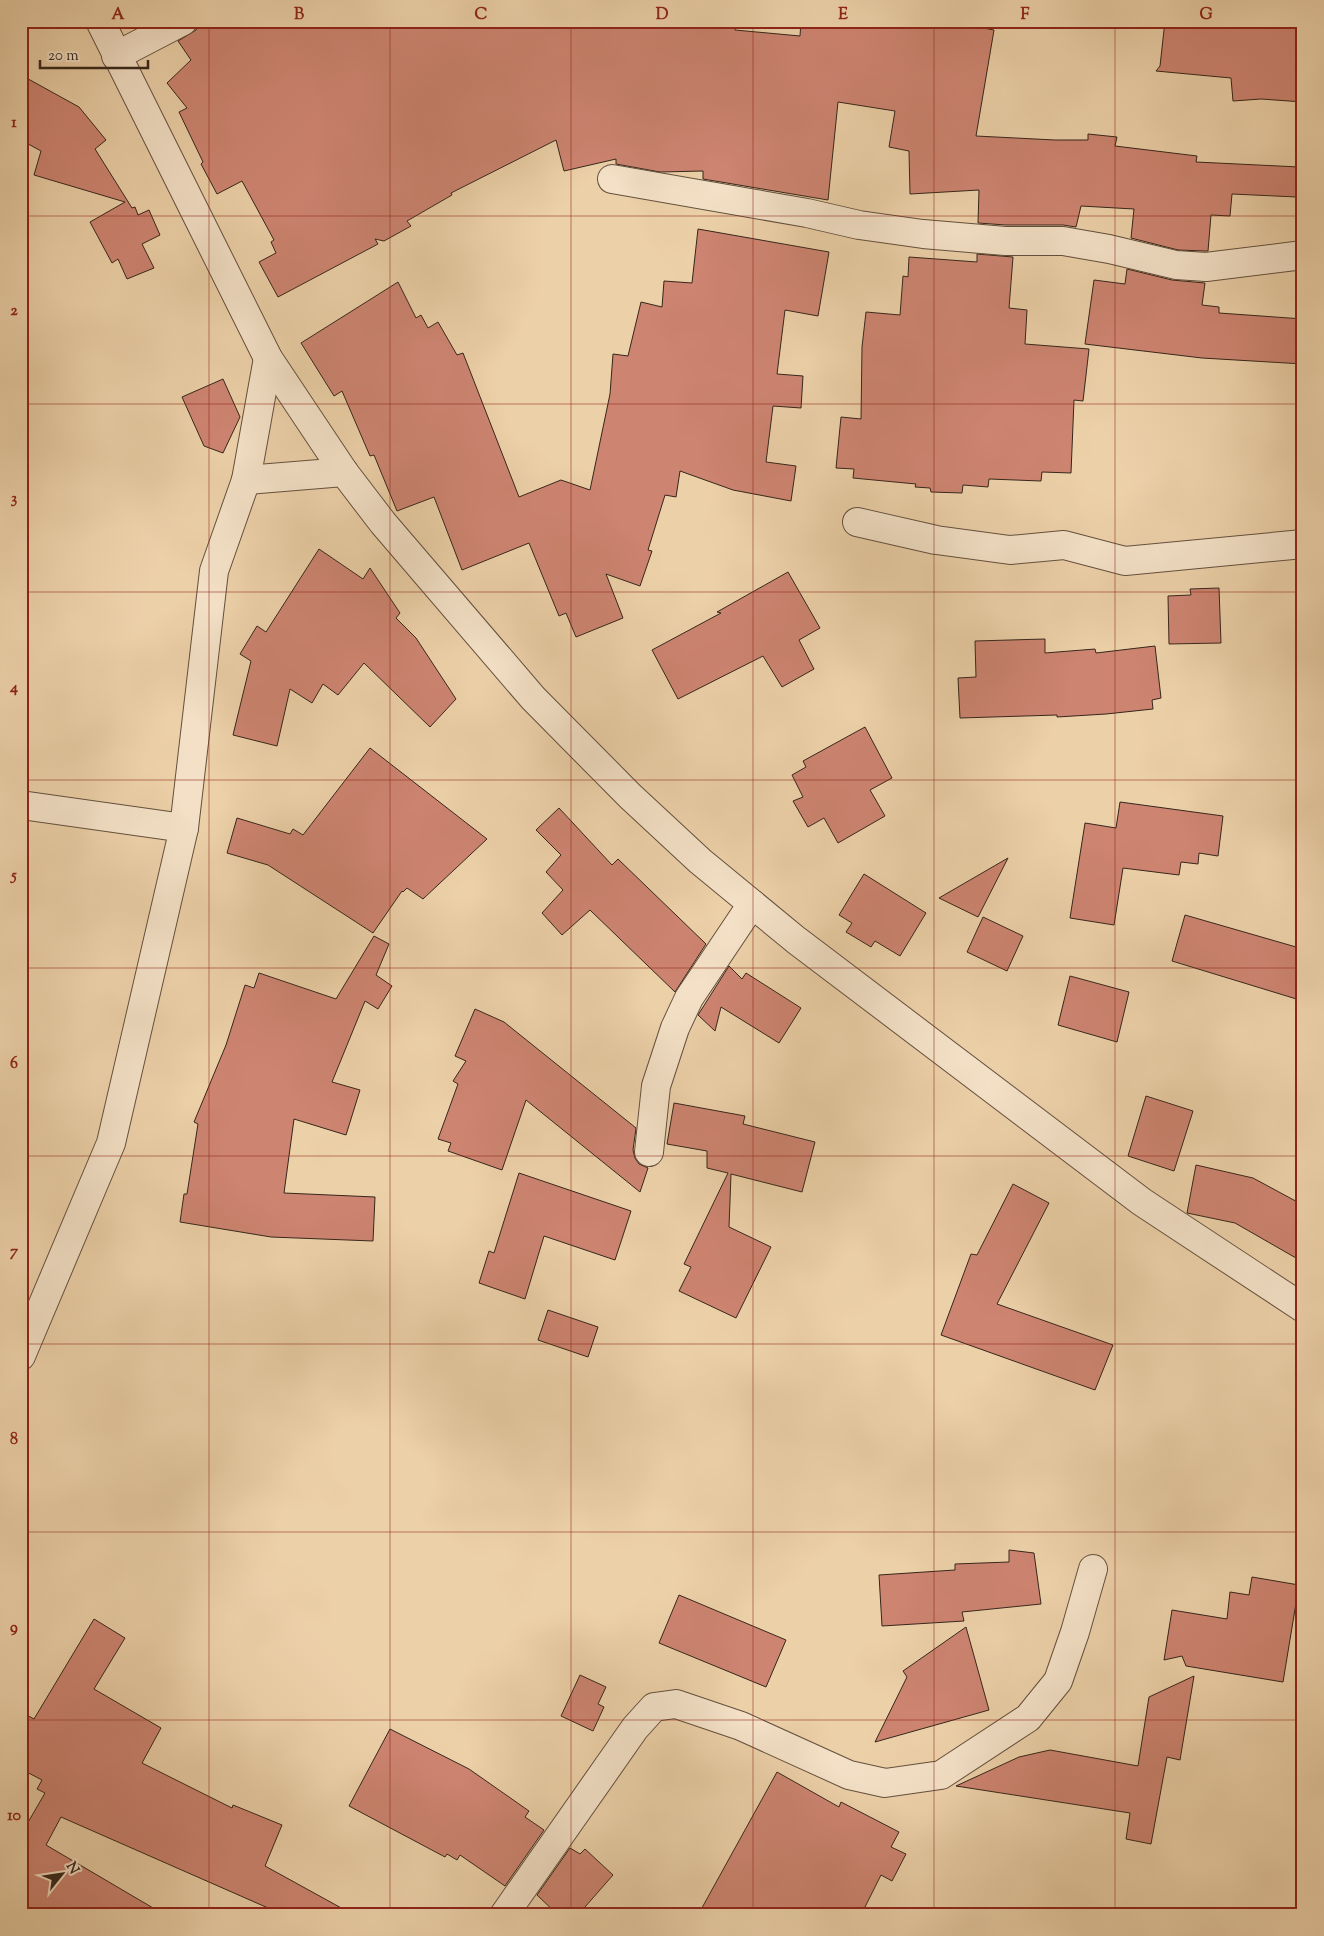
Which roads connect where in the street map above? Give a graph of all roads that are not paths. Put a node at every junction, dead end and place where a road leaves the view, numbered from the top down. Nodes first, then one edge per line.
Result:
1 (100, 21) edge
2 (183, 21) edge
3 (116, 56) junction
4 (612, 179) dead end
5 (1303, 255) edge
6 (268, 358) junction
7 (344, 472) junction
8 (246, 480) junction
9 (857, 522) dead end
10 (1303, 544) edge
11 (21, 805) edge
12 (184, 828) junction
13 (752, 904) junction
14 (649, 1152) dead end
15 (1303, 1308) edge
16 (21, 1356) edge
17 (1093, 1569) dead end
18 (504, 1915) edge

1 - 3 street
2 - 3 street
3 - 6 street
4 - 5 street
6 - 7 street
6 - 8 street
7 - 8 street
7 - 13 street
8 - 12 street
9 - 10 street
11 - 12 street
12 - 16 street
13 - 14 street
13 - 15 street
17 - 18 street

